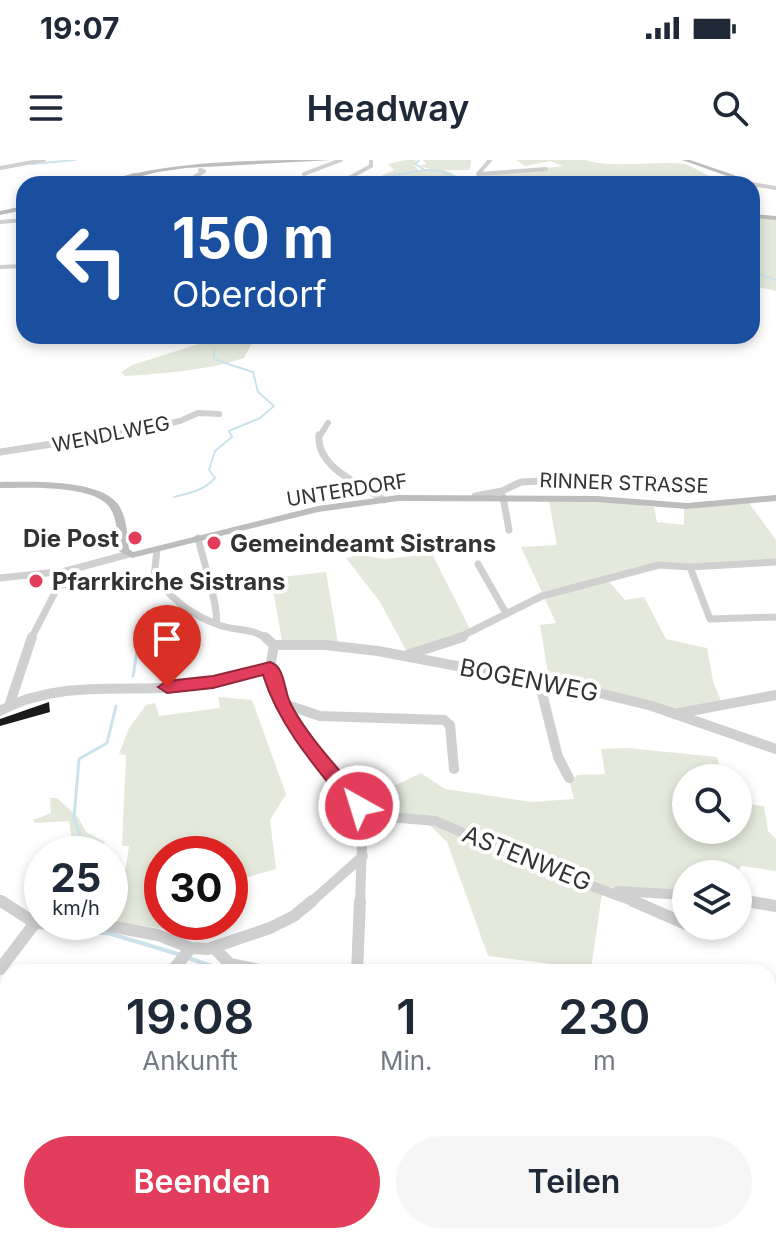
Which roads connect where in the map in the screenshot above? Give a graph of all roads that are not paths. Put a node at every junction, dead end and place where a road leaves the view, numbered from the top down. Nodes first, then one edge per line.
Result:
1 (44, 160) edge
2 (329, 160) edge
3 (341, 160) edge
4 (371, 160) edge
5 (490, 160) edge
6 (685, 160) edge
7 (0, 168) edge
8 (546, 169) dead end
9 (200, 170) dead end
10 (304, 174) dead end
11 (133, 175) junction
12 (130, 176) edge
13 (136, 176) edge
14 (196, 176) edge
15 (354, 176) edge
16 (725, 176) edge
17 (219, 414) dead end
18 (328, 423) dead end
19 (0, 452) edge
20 (561, 480) dead end
21 (0, 485) edge
22 (475, 496) junction
23 (503, 497) junction
24 (776, 498) edge
25 (384, 500) junction
26 (509, 530) dead end
27 (198, 538) junction
28 (157, 550) junction
29 (129, 554) junction
30 (776, 562) edge
31 (478, 564) dead end
32 (690, 567) junction
33 (66, 571) junction
34 (154, 577) junction
35 (0, 578) edge
36 (60, 585) junction
37 (506, 613) junction
38 (776, 617) edge
39 (216, 623) junction
40 (274, 645) junction
41 (404, 656) junction
42 (270, 668) junction
43 (539, 681) junction
44 (776, 695) edge
45 (10, 703) junction
46 (281, 703) junction
47 (0, 711) edge
48 (674, 714) junction
49 (776, 749) edge
50 (454, 769) dead end
51 (569, 778) dead end
52 (363, 815) junction
53 (363, 856) junction
54 (614, 892) junction
55 (672, 894) edge
56 (0, 900) edge
57 (752, 902) edge
58 (776, 906) edge
59 (24, 916) edge
60 (672, 918) edge
61 (128, 929) edge
62 (24, 937) edge
63 (214, 948) junction
64 (186, 953) junction
65 (4, 964) edge
66 (177, 964) edge
67 (228, 964) edge
68 (357, 964) edge

1 - 7 street
2 - 11 main road
3 - 10 street
4 - 15 street
5 - 8 street
6 - 16 main road
9 - 14 street
11 - 12 main road
11 - 13 street
17 - 19 street, WENDLWEG
18 - 25 street
20 - 22 street
21 - 29 main road
22 - 23 main road, UNTERDORF
22 - 25 main road, UNTERDORF
23 - 24 main road, RINNER STRASSE
23 - 26 street
25 - 27 main road, UNTERDORF
27 - 28 main road, UNTERDORF
27 - 39 street
28 - 29 main road, UNTERDORF
28 - 34 street
29 - 33 street
30 - 32 street
31 - 37 street
32 - 37 street
32 - 38 street
33 - 35 street
33 - 36 street
34 - 36 street
34 - 39 street
36 - 45 street
37 - 41 street
39 - 40 street
40 - 41 street, BOGENWEG
40 - 42 street
41 - 43 street, BOGENWEG
42 - 45 street
42 - 46 street
43 - 48 street, BOGENWEG
43 - 51 street
44 - 48 street
45 - 47 street
46 - 50 street
46 - 52 street
48 - 49 street, BOGENWEG
52 - 53 street
52 - 54 street, ASTENWEG
53 - 63 street
53 - 68 street
54 - 55 street
54 - 60 street, ASTENWEG
56 - 59 street
57 - 58 street
61 - 64 street
62 - 65 street
63 - 64 street
63 - 67 street
64 - 66 street

